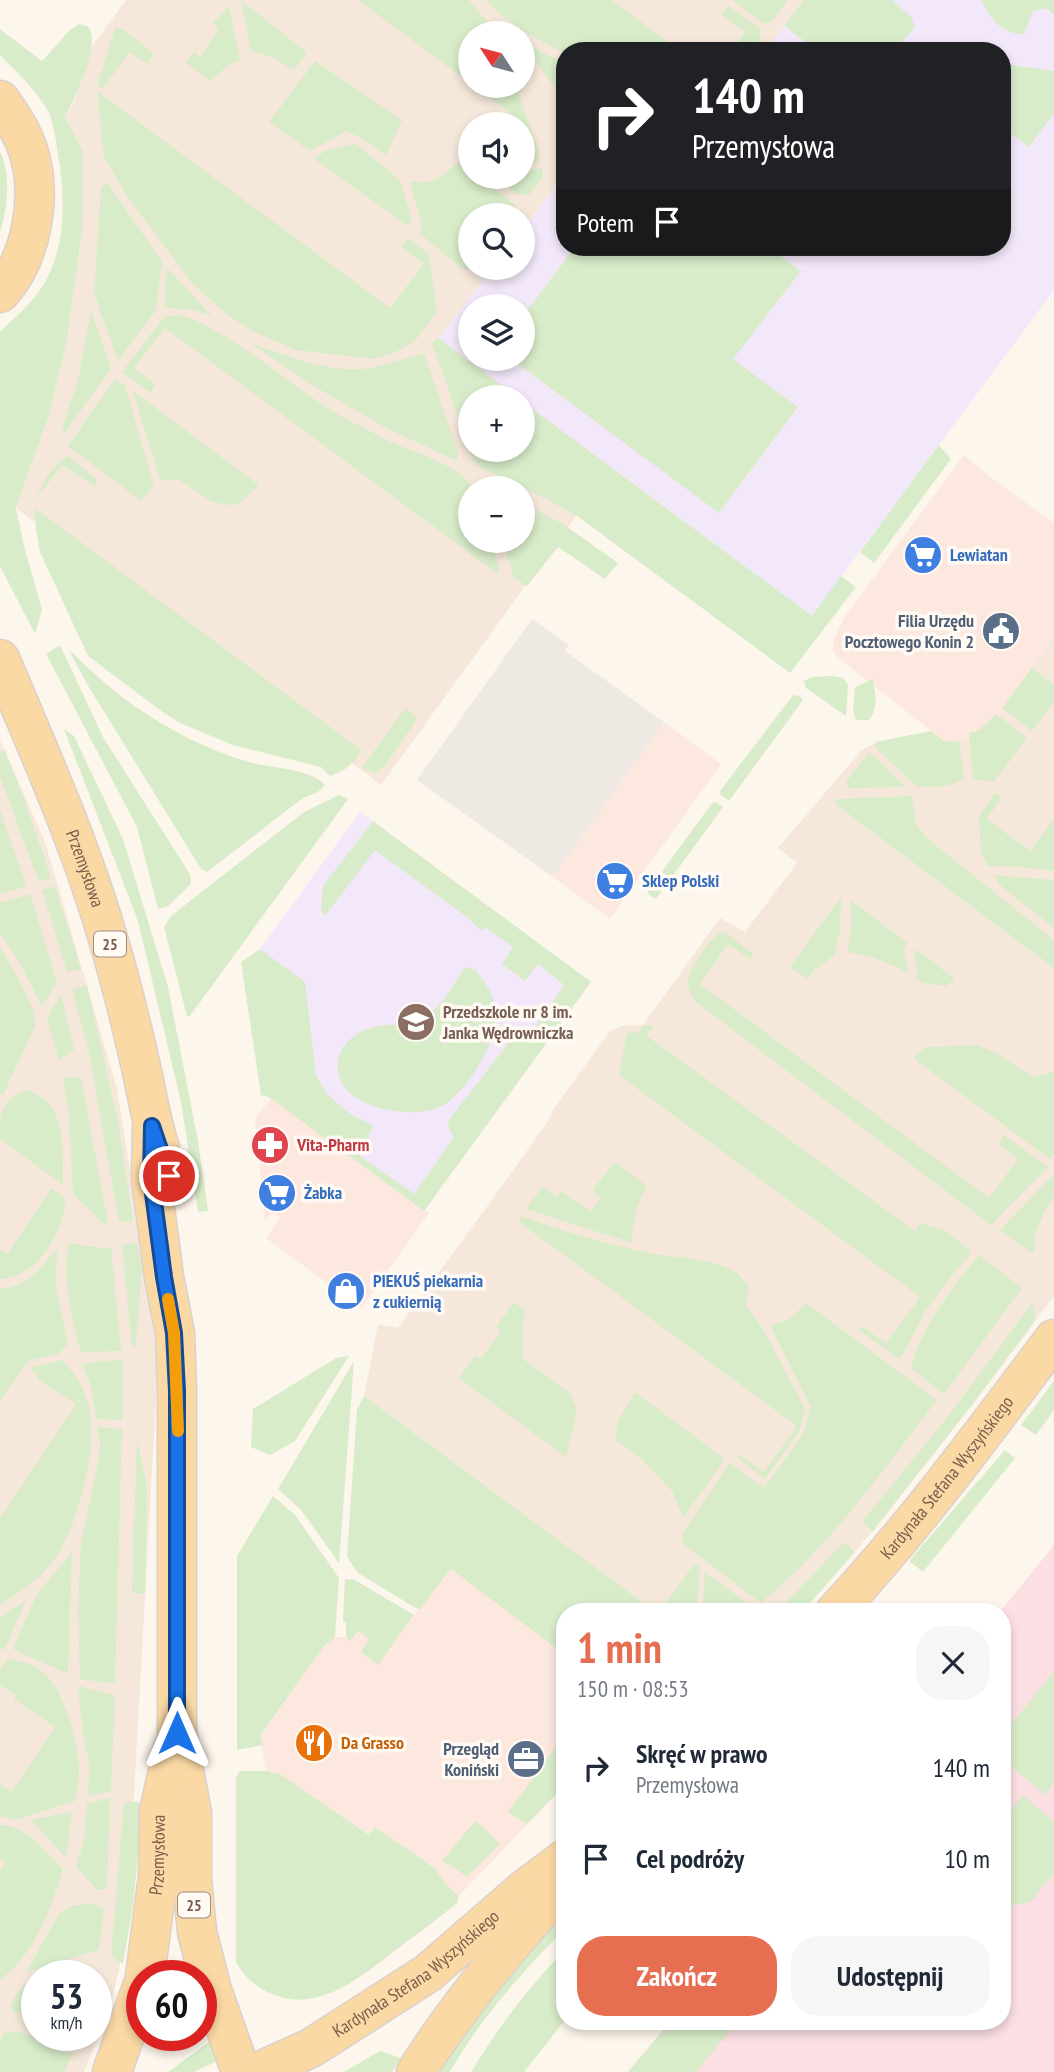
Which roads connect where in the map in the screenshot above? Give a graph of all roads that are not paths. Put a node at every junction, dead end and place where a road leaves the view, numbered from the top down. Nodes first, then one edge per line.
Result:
1 (0, 100) edge
2 (0, 293) edge
3 (0, 659) edge
4 (1054, 1339) edge
5 (843, 1603) edge
6 (177, 1733) junction
7 (556, 1866) edge
8 (556, 1894) edge
9 (147, 1960) edge
10 (126, 2032) edge
11 (112, 2072) edge
12 (241, 2072) edge
13 (258, 2072) edge
14 (416, 2072) edge

1 - 2 main road
3 - 6 main road, Przemysłowa / 25
4 - 5 main road, Kardynała Stefana Wyszyńskiego
6 - 9 main road, Przemysłowa / 25
6 - 12 main road, Przemysłowa / 25
7 - 13 main road, Kardynała Stefana Wyszyńskiego
8 - 14 main road, Kardynała Stefana Wyszyńskiego
10 - 11 main road

